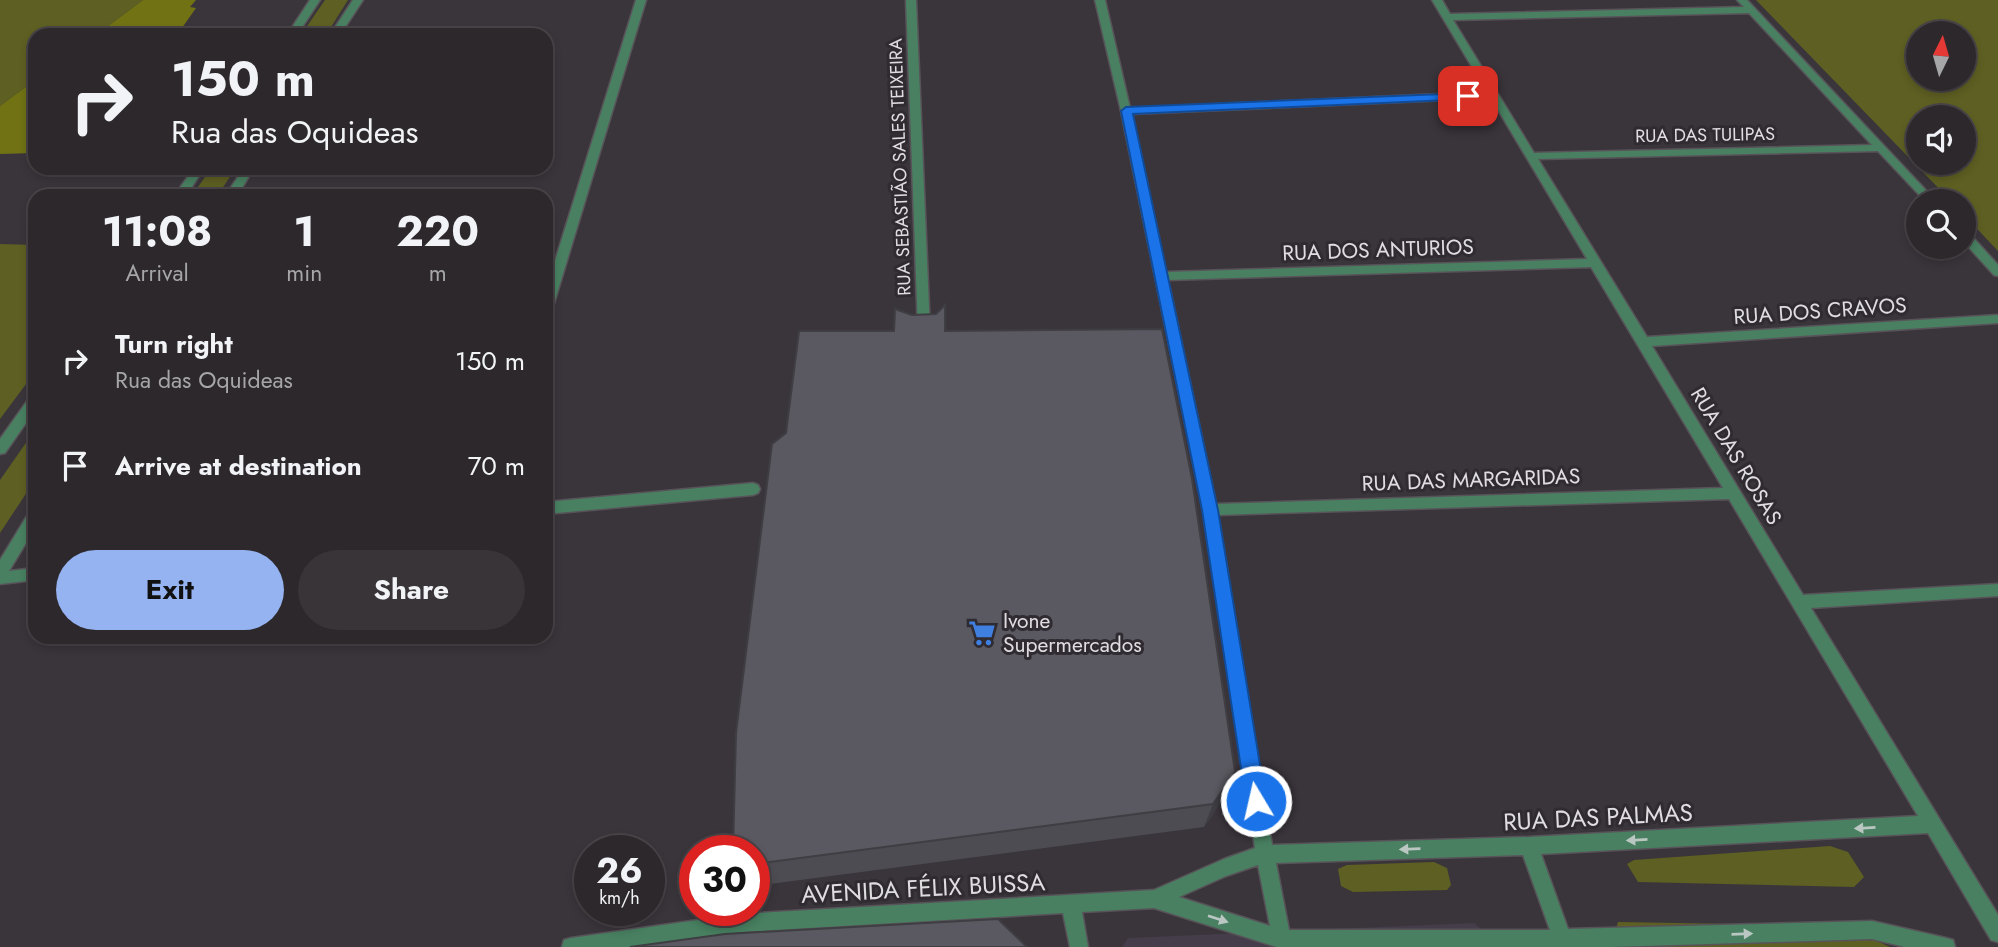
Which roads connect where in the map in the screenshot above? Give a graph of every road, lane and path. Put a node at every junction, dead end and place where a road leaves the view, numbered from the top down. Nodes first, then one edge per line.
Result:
1 (315, 0) edge
2 (358, 0) edge
3 (641, 0) edge
4 (911, 0) edge
5 (1100, 0) edge
6 (1437, 0) edge
7 (1742, 0) edge
8 (1752, 10) junction
9 (1448, 18) junction
10 (297, 28) edge
11 (340, 28) edge
12 (1494, 95) junction
13 (1126, 111) junction
14 (1881, 148) junction
15 (1531, 156) junction
16 (1920, 189) edge
17 (1976, 248) edge
18 (1595, 263) junction
19 (1998, 272) edge
20 (1162, 276) junction
21 (553, 287) edge
22 (1998, 319) edge
23 (924, 333) edge
24 (1644, 342) junction
25 (28, 410) edge
26 (0, 449) edge
27 (753, 489) dead end
28 (1734, 493) junction
29 (553, 507) edge
30 (1210, 510) junction
31 (28, 527) edge
32 (0, 573) edge
33 (28, 575) edge
34 (0, 578) edge
35 (1998, 590) edge
36 (1799, 602) junction
37 (1933, 824) junction
38 (1529, 846) junction
39 (1265, 854) junction
40 (1154, 899) junction
41 (1071, 904) junction
42 (1998, 933) edge
43 (1282, 939) junction
44 (1563, 943) edge
45 (570, 947) edge
46 (1079, 947) edge
47 (1946, 947) edge

1 - 10 street
2 - 11 street
3 - 21 street
4 - 23 street, RUA SEBASTIÃO SALES TEIXEIRA
5 - 13 street
6 - 9 street, RUA DAS ROSAS
7 - 8 street
8 - 9 street
8 - 14 street
9 - 12 street, RUA DAS ROSAS
12 - 13 street
12 - 15 street, RUA DAS ROSAS
13 - 20 street
14 - 15 street, RUA DAS TULIPAS
14 - 16 street
15 - 18 street, RUA DAS ROSAS
17 - 19 street
18 - 20 street, RUA DOS ANTURIOS
18 - 24 street, RUA DAS ROSAS
20 - 30 street
22 - 24 street, RUA DOS CRAVOS
24 - 28 street, RUA DAS ROSAS
25 - 26 street
27 - 29 street
28 - 30 street, RUA DAS MARGARIDAS
28 - 36 street, RUA DAS ROSAS
30 - 39 street
31 - 32 street
33 - 34 street
35 - 36 street
36 - 37 street, RUA DAS ROSAS
37 -> 38 street, RUA DAS PALMAS
37 - 42 street, RUA DAS ROSAS
38 -> 39 street, RUA DAS PALMAS
38 - 44 street
39 - 40 street, AVENIDA FÉLIX BUISSA
39 - 43 street
40 - 41 street, AVENIDA FÉLIX BUISSA
40 -> 43 street, AVENIDA FÉLIX BUISSA
41 - 45 street, AVENIDA FÉLIX BUISSA
41 - 46 street
43 - 44 street
44 -> 47 street

